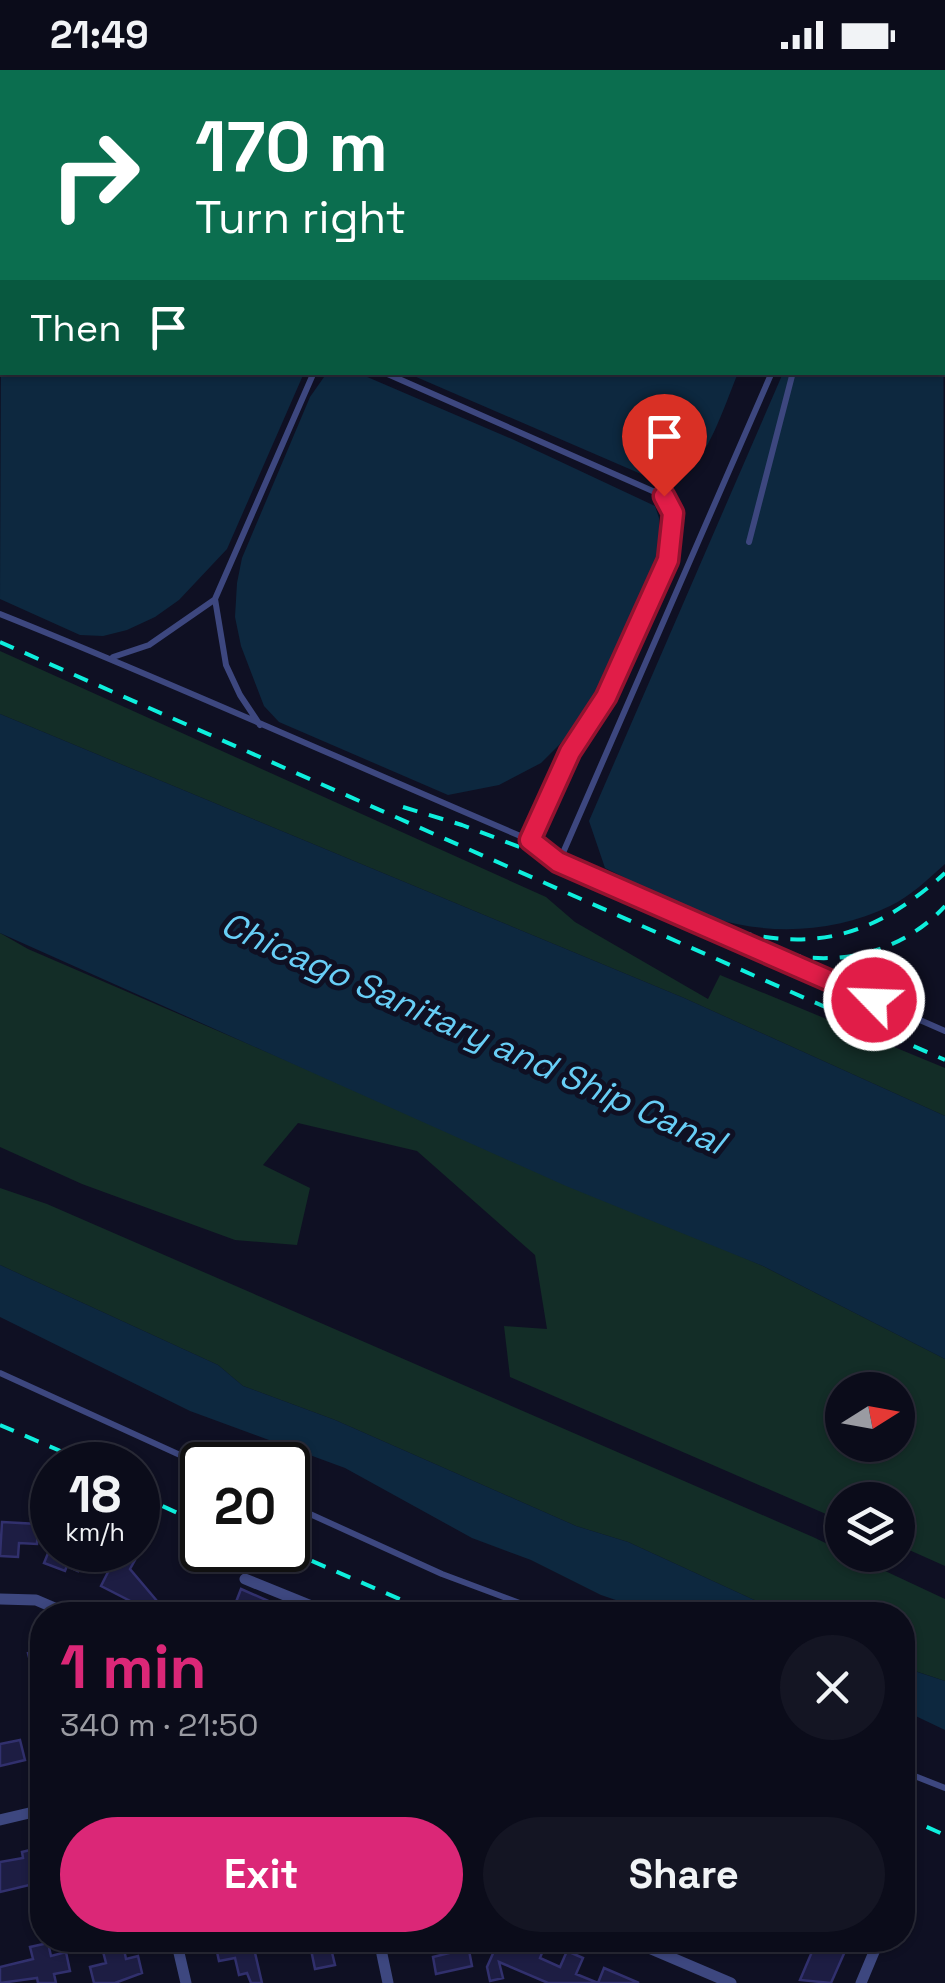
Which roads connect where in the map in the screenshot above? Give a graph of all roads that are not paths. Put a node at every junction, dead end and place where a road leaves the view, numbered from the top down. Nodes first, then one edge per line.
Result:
1 (313, 375) edge
2 (390, 375) edge
3 (771, 375) edge
4 (792, 375) edge
5 (749, 542) dead end
6 (215, 599) junction
7 (0, 614) edge
8 (111, 658) junction
9 (261, 726) junction
10 (530, 840) junction
11 (558, 862) junction
12 (945, 1031) edge
13 (0, 1373) edge
14 (180, 1455) edge
15 (310, 1514) edge
16 (245, 1579) dead end
17 (0, 1599) edge
18 (41, 1602) edge
19 (302, 1602) edge
20 (517, 1602) edge
21 (915, 1776) edge
22 (945, 1788) edge
23 (30, 1813) edge
24 (0, 1820) edge
25 (179, 1952) edge
26 (382, 1952) edge
27 (658, 1952) edge
28 (875, 1952) edge
29 (186, 1983) edge
30 (388, 1983) edge
31 (730, 1983) edge
32 (861, 1983) edge

1 - 6 lane
2 - 10 lane
3 - 11 lane
4 - 5 lane
6 - 8 lane
6 - 9 lane
7 - 8 lane
8 - 9 lane
9 - 10 lane
10 - 11 lane
11 - 12 lane
13 - 14 lane
15 - 20 lane
16 - 19 street
17 - 18 street
21 - 22 lane
23 - 24 street
25 - 29 street
26 - 30 street
27 - 31 street
28 - 32 street

